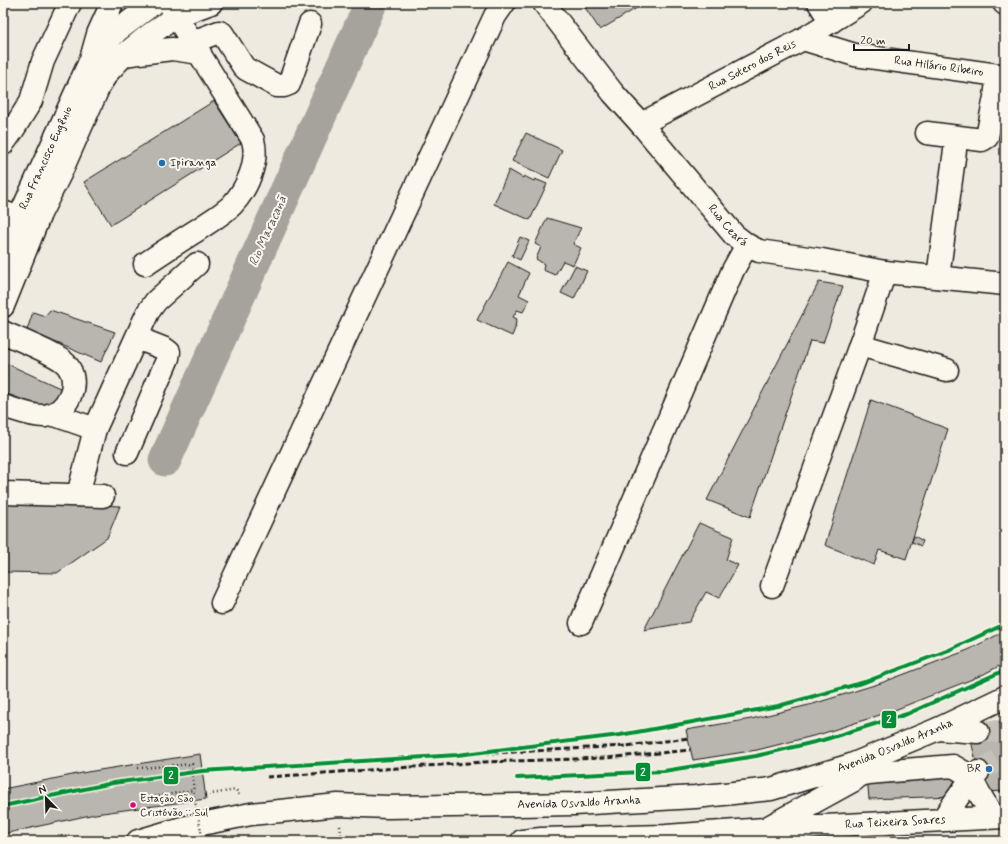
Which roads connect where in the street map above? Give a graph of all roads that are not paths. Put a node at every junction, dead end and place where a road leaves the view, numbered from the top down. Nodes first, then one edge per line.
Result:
1 (70, 3) edge
2 (112, 3) edge
3 (154, 3) edge
4 (212, 3) edge
5 (504, 3) edge
6 (544, 3) edge
7 (819, 3) edge
8 (860, 3) edge
9 (173, 10) edge
10 (831, 22) junction
11 (310, 24) dead end
12 (803, 40) junction
13 (196, 47) junction
14 (124, 55) junction
15 (91, 59) junction
16 (1001, 76) edge
17 (641, 124) junction
18 (927, 133) dead end
19 (3, 144) edge
20 (955, 150) dead end
21 (11, 215) edge
22 (747, 245) junction
23 (3, 258) edge
24 (145, 264) dead end
25 (197, 264) dead end
26 (885, 272) junction
27 (938, 276) junction
28 (1005, 284) edge
29 (3, 305) edge
30 (3, 332) edge
31 (36, 336) dead end
32 (137, 338) junction
33 (860, 345) junction
34 (947, 370) dead end
35 (3, 406) edge
36 (52, 414) junction
37 (95, 429) junction
38 (127, 453) dead end
39 (3, 493) edge
40 (78, 495) junction
41 (103, 496) dead end
42 (772, 586) dead end
43 (222, 604) dead end
44 (581, 623) dead end
45 (1005, 697) edge
46 (938, 729) junction
47 (978, 732) tunnel mouth
48 (975, 771) junction
49 (999, 817) edge
50 (942, 820) junction
51 (766, 830) junction
52 (666, 839) edge
53 (138, 841) edge
54 (522, 841) edge

1 - 19 main road
2 - 15 main road, Rua Francisco Eugênio
3 - 15 main road, Rua Francisco Eugênio
4 - 9 main road
5 - 43 main road
6 - 17 main road, Rua Ceará
7 - 10 main road
8 - 10 main road, Rua Sotero dos Reis
9 - 13 main road
9 - 14 main road
10 - 12 main road, Rua Sotero dos Reis
11 - 13 main road
12 - 16 main road, Rua Hilário Ribeiro
12 - 17 main road, Rua Sotero dos Reis
13 - 14 main road
13 - 24 main road
14 - 15 main road
14 - 29 main road
15 - 21 main road, Rua Francisco Eugênio
16 - 18 main road
17 - 22 main road, Rua Ceará
20 - 27 main road
21 - 23 main road, Rua Francisco Eugênio
22 - 26 main road, Rua Ceará
22 - 44 main road
25 - 32 main road
26 - 27 main road, Rua Ceará
26 - 33 main road
27 - 28 main road, Rua Ceará
29 - 31 main road
30 - 36 main road
32 - 37 main road
32 - 38 main road
33 - 34 main road
33 - 42 main road
35 - 36 main road
36 - 37 main road
37 - 40 main road
39 - 40 main road
40 - 41 main road
45 - 46 main road, Avenida Osvaldo Aranha
46 - 47 main road
46 - 53 main road, Avenida Osvaldo Aranha
48 - 49 main road
48 - 50 main road
48 - 51 main road
49 - 50 main road, Rua Teixeira Soares
50 - 51 main road, Rua Teixeira Soares
51 - 52 main road, Rua Teixeira Soares
52 - 54 main road, Rua Teixeira Soares

